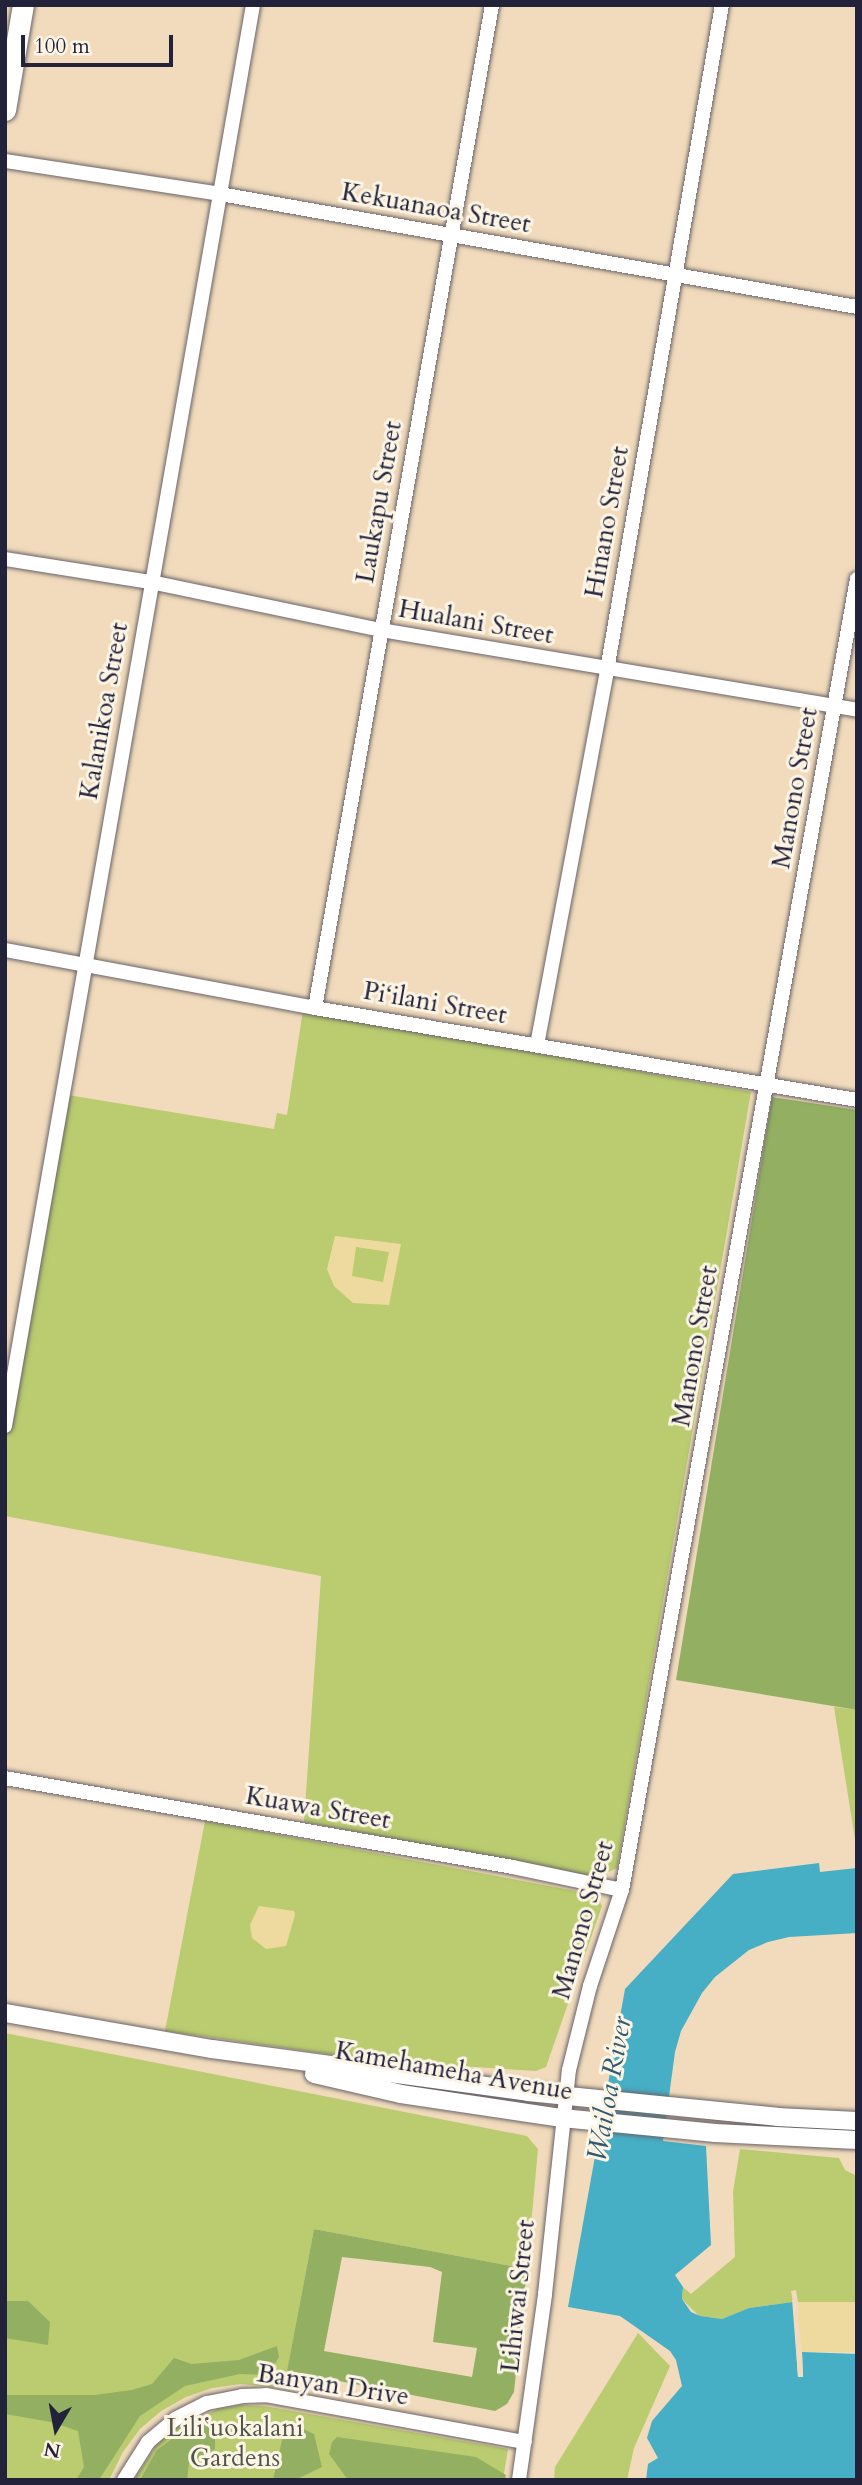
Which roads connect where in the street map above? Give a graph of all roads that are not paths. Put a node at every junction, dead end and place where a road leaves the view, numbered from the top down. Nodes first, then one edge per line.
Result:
1 (23, 5) edge
2 (253, 5) edge
3 (492, 5) edge
4 (722, 5) edge
5 (5, 110) edge
6 (5, 161) edge
7 (220, 194) junction
8 (452, 236) junction
9 (674, 274) junction
10 (857, 307) edge
11 (5, 559) edge
12 (857, 579) edge
13 (151, 582) junction
14 (380, 630) junction
15 (607, 670) junction
16 (835, 706) junction
17 (857, 710) edge
18 (5, 950) edge
19 (84, 964) junction
20 (315, 1008) junction
21 (537, 1045) junction
22 (767, 1084) junction
23 (857, 1100) edge
24 (5, 1426) edge
25 (5, 1778) edge
26 (622, 1890) junction
27 (5, 2013) edge
28 (212, 2049) junction
29 (565, 2095) junction
30 (562, 2118) junction
31 (857, 2121) edge
32 (857, 2140) edge
33 (525, 2442) junction
34 (124, 2480) edge
35 (519, 2480) edge

1 - 5 highway
2 - 7 street, Kalanikoa Street
3 - 8 street, Laukapu Street
4 - 9 street, Hinano Street
6 - 7 street, Kekuanaoa Street
7 - 8 street, Kekuanaoa Street
7 - 13 street, Kalanikoa Street
8 - 9 street, Kekuanaoa Street
8 - 14 street, Laukapu Street
9 - 10 street, Kekuanaoa Street
9 - 15 street, Hinano Street
11 - 13 street, Hualani Street
12 - 16 street, Manono Street
13 - 14 street, Hualani Street
13 - 19 street, Kalanikoa Street
14 - 15 street, Hualani Street
14 - 20 street, Laukapu Street
15 - 16 street, Hualani Street
15 - 21 street, Hinano Street
16 - 17 street, Hualani Street
16 - 22 street, Manono Street
18 - 19 street, Pi‘ilani Street
19 - 20 street, Pi‘ilani Street
19 - 24 street, Kalanikoa Street
20 - 21 street, Pi‘ilani Street
21 - 22 street, Pi‘ilani Street
22 - 23 street, Pi‘ilani Street
22 - 26 street, Manono Street
25 - 26 street, Kuawa Street
26 - 29 street, Manono Street
27 - 28 main road, Kamehameha Avenue
28 - 29 main road, Kamehameha Avenue
28 - 30 main road, Kamehameha Avenue
29 - 30 street, Manono Street
29 - 31 main road, Kamehameha Avenue
30 - 32 main road, Kamehameha Avenue
30 - 33 street, Lihiwai Street
33 - 34 street, Banyan Drive
33 - 35 street, Lihiwai Street

